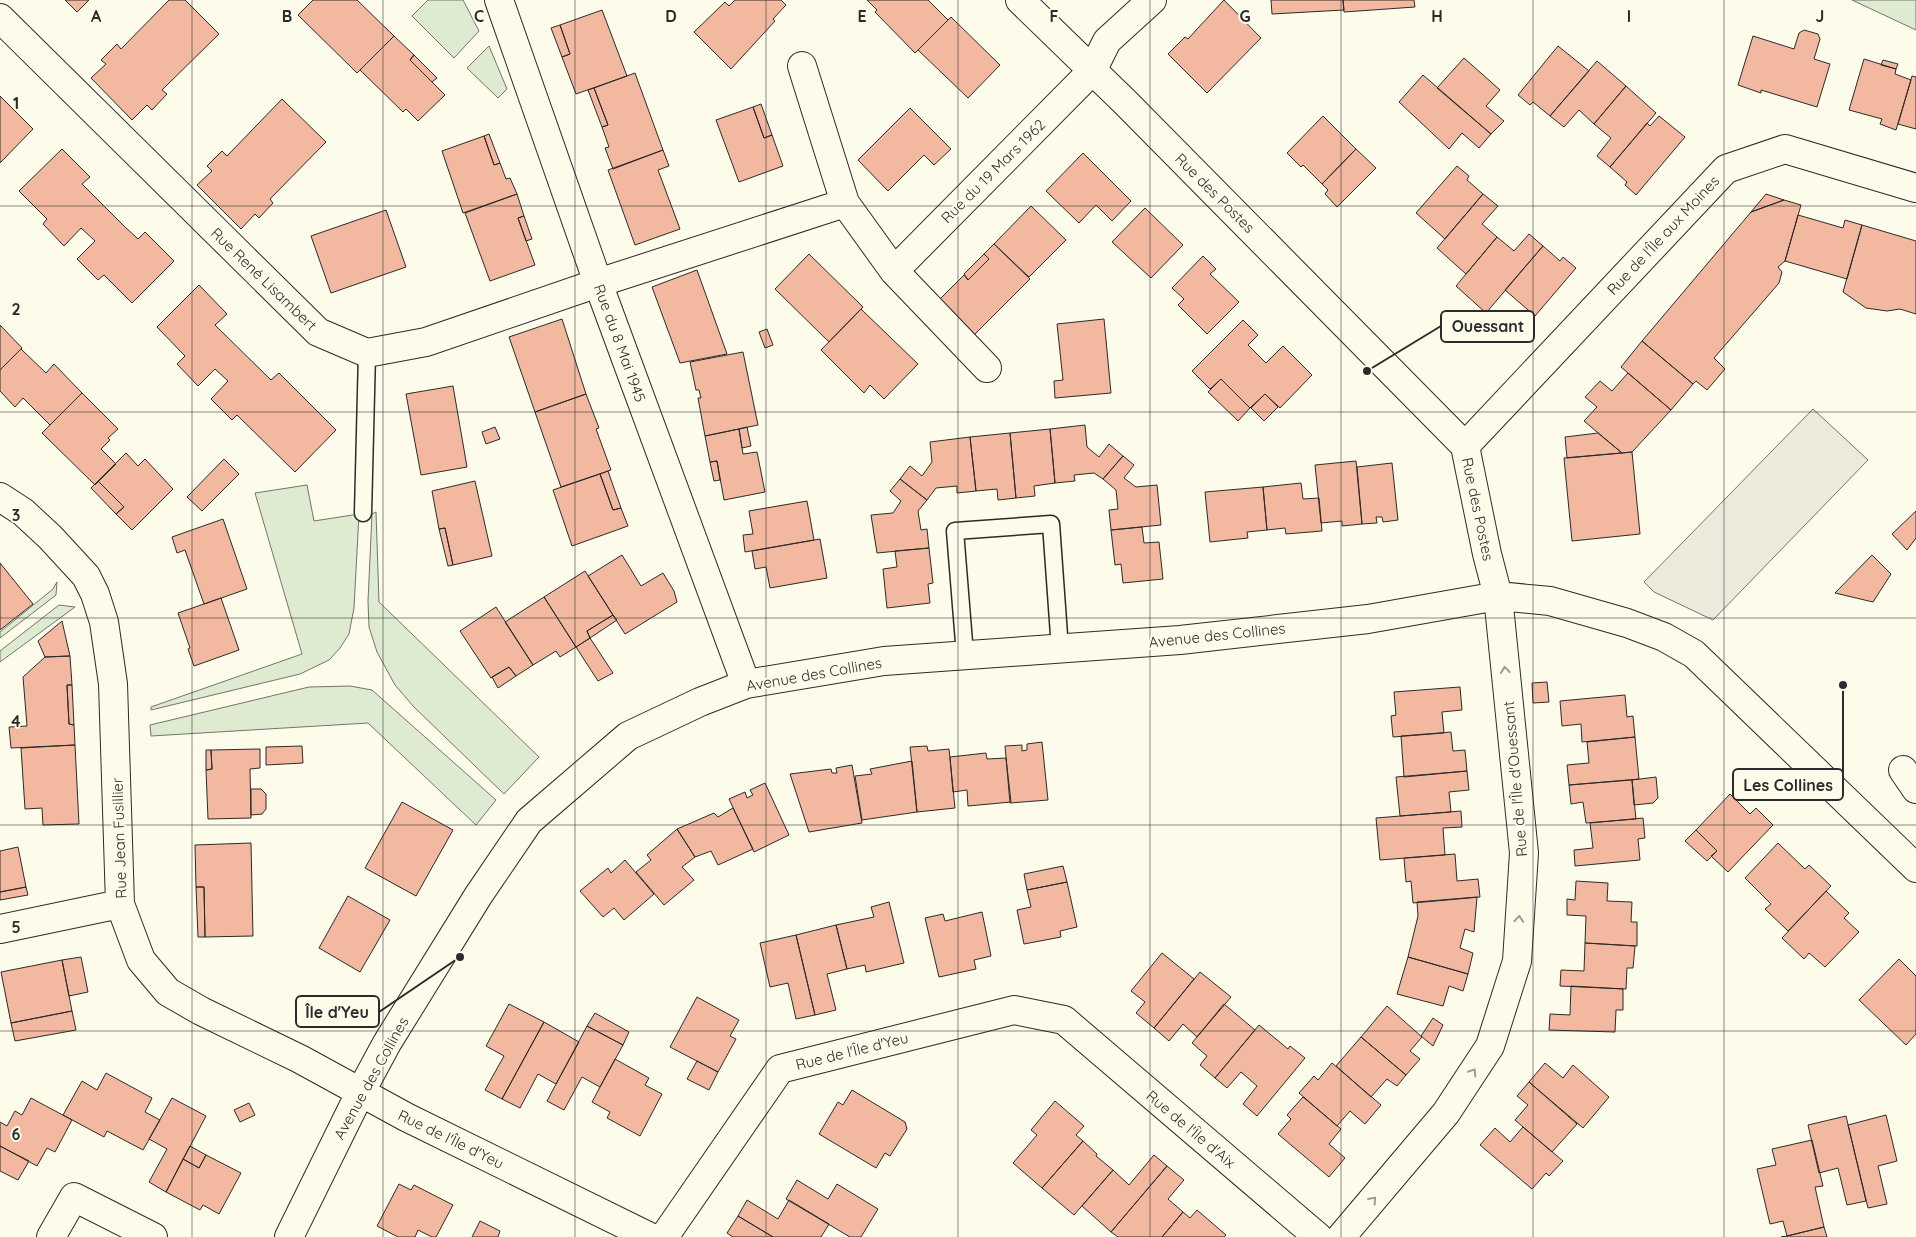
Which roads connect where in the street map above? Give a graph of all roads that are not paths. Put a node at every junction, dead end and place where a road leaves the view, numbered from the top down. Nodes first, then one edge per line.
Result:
1 (499, 0) edge
2 (1020, 0) edge
3 (1152, 0) edge
4 (0, 18) edge
5 (802, 66) dead end
6 (1092, 71) junction
7 (1916, 188) edge
8 (845, 202) junction
9 (894, 271) junction
10 (598, 283) junction
11 (367, 353) junction
12 (987, 368) dead end
13 (1465, 446) junction
14 (0, 497) edge
15 (363, 513) dead end
16 (1498, 596) junction
17 (1060, 649) junction
18 (965, 655) junction
19 (746, 684) junction
20 (1916, 868) edge
21 (120, 904) junction
22 (0, 929) edge
23 (1064, 1020) joint
24 (360, 1093) junction
25 (51, 1237) edge
26 (154, 1237) edge
27 (289, 1237) edge
28 (650, 1237) edge
29 (664, 1237) edge
30 (1318, 1237) edge
31 (1342, 1237) edge

1 - 10 street, Rue du 8 Mai 1945
2 - 6 street, Rue des Postes
3 - 6 street, Rue du 19 Mars 1962
4 - 11 street, Rue René Lisambert
5 - 8 street
6 - 9 street, Rue du 19 Mars 1962
6 - 13 street, Rue des Postes
7 - 13 street, Rue de l'Île aux Moines
8 - 9 street
8 - 10 street
9 - 12 street
10 - 11 street
10 - 19 street, Rue du 8 Mai 1945
11 - 15 lane
13 - 16 street, Rue des Postes
14 - 21 street, Rue Jean Fusillier
16 - 17 street, Avenue des Collines
16 - 20 street
31 -> 16 street, Rue de l'Île d'Ouessant
17 - 18 street, Avenue des Collines
17 - 18 lane
18 - 19 street, Avenue des Collines
19 - 24 street, Avenue des Collines
21 - 22 street
21 - 24 street, Rue Jean Fusillier
23 - 29 street, Rue de l'Île d'Yeu
23 - 30 street, Rue de l'Île d'Aix
24 - 27 street, Avenue des Collines
24 - 28 street, Rue de l'Île d'Yeu
25 - 26 street

